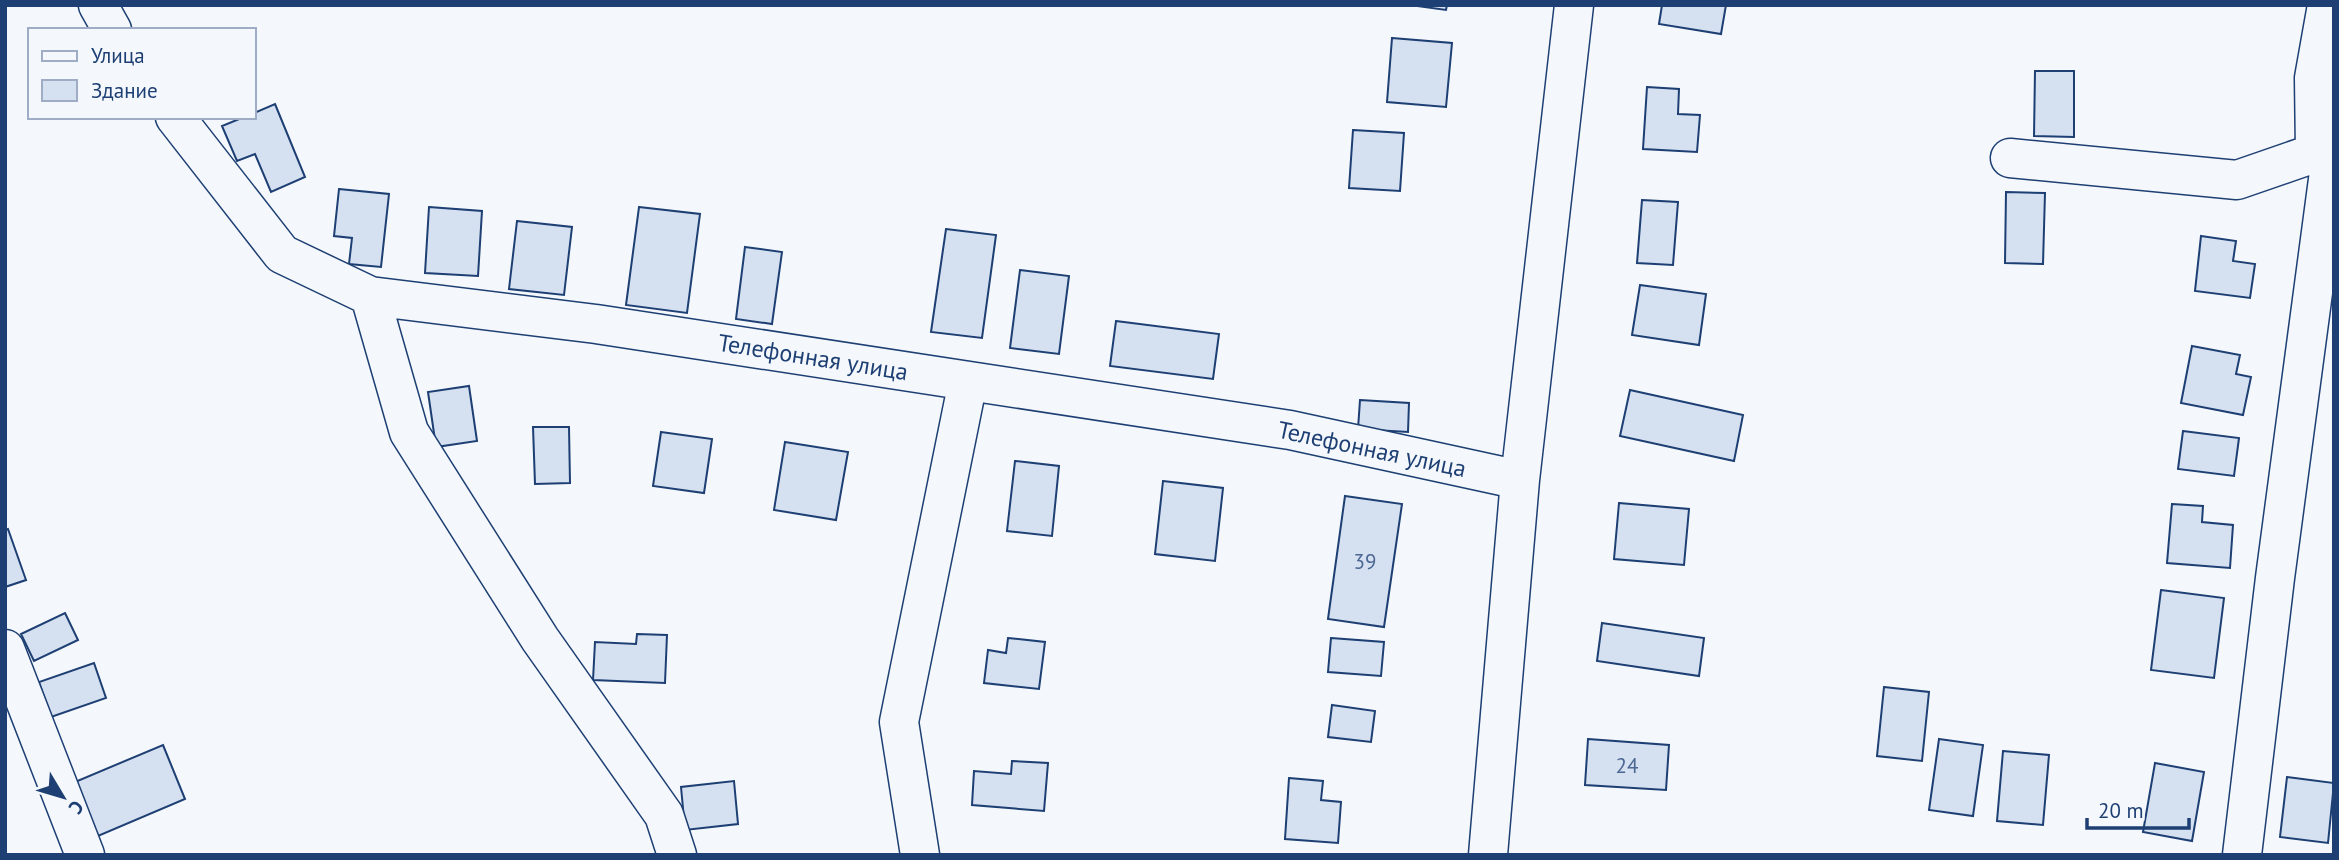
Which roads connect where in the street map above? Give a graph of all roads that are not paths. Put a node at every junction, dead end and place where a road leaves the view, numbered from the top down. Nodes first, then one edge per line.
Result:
1 (98, 5) edge
2 (1574, 5) edge
3 (2327, 5) edge
4 (110, 28) edge
5 (177, 119) edge
6 (2010, 158) dead end
7 (2326, 166) edge
8 (370, 296) junction
9 (968, 381) junction
10 (1520, 480) junction
11 (5, 649) edge
12 (85, 855) edge
13 (677, 855) edge
14 (920, 855) edge
15 (1488, 855) edge
16 (2242, 855) edge

1 - 4 street
2 - 10 street
3 - 7 street
5 - 8 street, Телефонная улица
6 - 7 street
7 - 16 street
8 - 9 street, Телефонная улица
8 - 13 street
9 - 10 street, Телефонная улица
9 - 14 street
10 - 15 street
11 - 12 street

